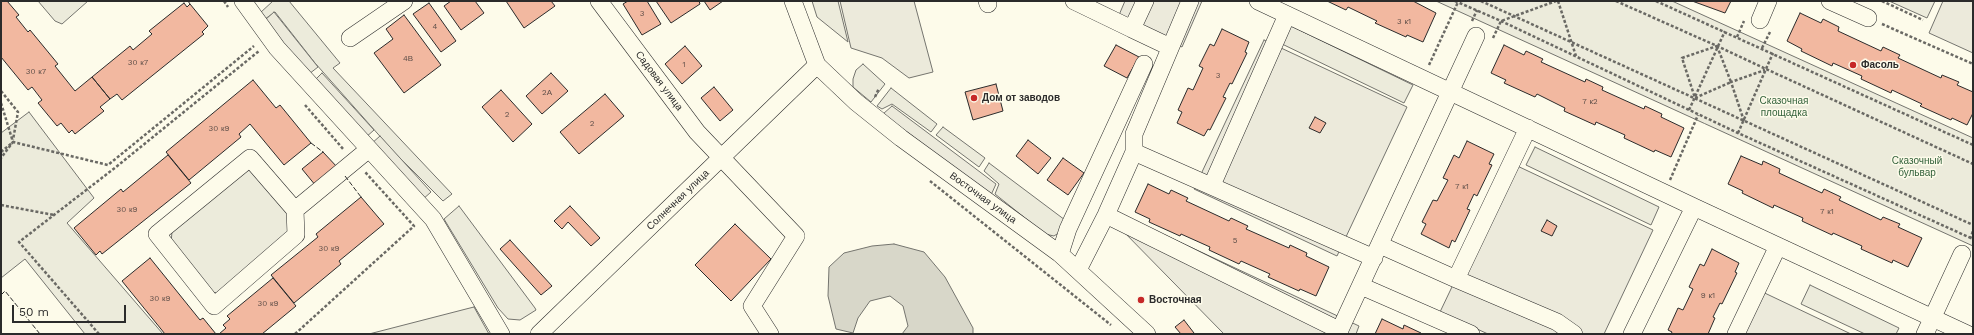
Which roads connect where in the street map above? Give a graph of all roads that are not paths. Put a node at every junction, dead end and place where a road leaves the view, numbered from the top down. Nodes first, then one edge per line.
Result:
1 (243, 1) edge
2 (404, 1) edge
3 (599, 1) edge
4 (793, 1) edge
5 (1074, 1) edge
6 (1144, 1) edge
7 (1190, 1) edge
8 (1258, 1) edge
9 (1768, 1) edge
10 (1830, 1) edge
11 (1287, 15) junction
12 (1868, 18) road end
13 (1760, 20) dead end
14 (1132, 29) junction
15 (350, 38) dead end
16 (1483, 40) road end
17 (1170, 47) junction
18 (1144, 64) dead end
19 (817, 65) junction
20 (1451, 92) junction
21 (1528, 128) junction
22 (369, 149) junction
23 (1134, 152) junction
24 (720, 159) junction
25 (1212, 185) junction
26 (1694, 207) junction
27 (295, 210) junction
28 (1106, 216) junction
29 (1778, 246) junction
30 (1377, 251) junction
31 (1060, 254) junction
32 (1962, 254) dead end
33 (1078, 270) junction
34 (1456, 278) junction
35 (1361, 286) junction
36 (1932, 318) junction
37 (1338, 332) edge
38 (501, 334) edge
39 (539, 334) edge
40 (770, 334) edge
41 (1147, 334) edge
42 (1471, 334) edge
43 (1574, 334) edge
44 (1632, 334) edge
45 (1736, 334) edge
46 (1925, 334) edge
47 (1967, 334) edge

1 - 22 street
2 - 15 street
3 - 24 street, Садовая улица
4 - 19 street
5 - 14 street
6 - 14 street
7 - 17 street
8 - 11 street
9 - 13 street
10 - 12 street
11 - 20 street
11 - 25 street
14 - 17 street
16 - 20 street
17 - 23 street
18 - 31 street
19 - 24 street, Солнечная улица
19 - 31 street, Восточная улица
20 - 21 street
20 - 30 street
21 - 26 street
21 - 34 street
22 - 27 street
22 - 38 street
23 - 25 street
23 - 28 street
24 - 39 street, Солнечная улица
24 - 40 street, Садовая улица
25 - 30 street
26 - 29 street
26 - 44 street
27 - 27 street
28 - 33 street
28 - 37 street
29 - 36 street
29 - 45 street
30 - 34 street
30 - 35 street
31 - 33 street, Восточная улица
32 - 36 street
33 - 41 street, Восточная улица
34 - 43 street
35 - 37 street
35 - 42 street
36 - 46 street
36 - 47 street

